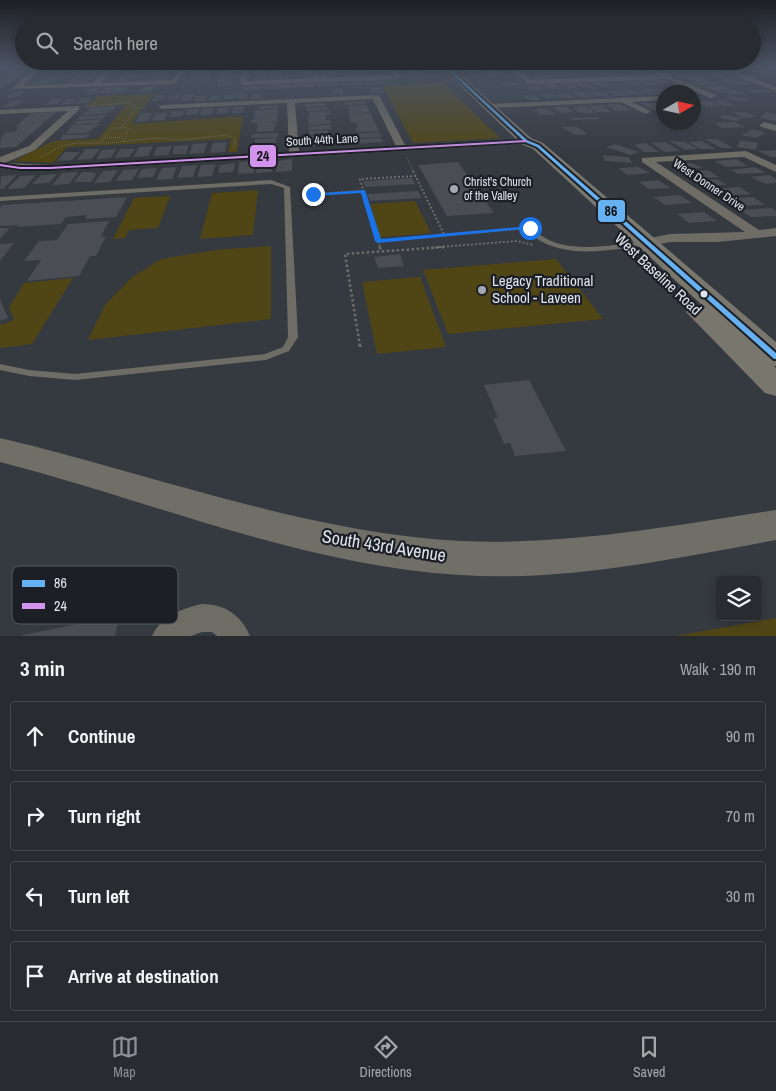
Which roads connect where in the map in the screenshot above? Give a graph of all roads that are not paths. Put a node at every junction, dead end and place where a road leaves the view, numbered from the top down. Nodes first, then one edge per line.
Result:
1 (42, 97) edge
2 (376, 97) joint
3 (478, 97) edge
4 (656, 98) edge
5 (623, 100) junction
6 (291, 101) junction
7 (488, 106) junction
8 (162, 107) dead end
9 (24, 111) junction
10 (0, 112) edge
11 (646, 112) dead end
12 (764, 125) dead end
13 (776, 128) edge
14 (526, 141) junction
15 (404, 151) junction
16 (294, 154) junction
17 (0, 163) edge
18 (776, 170) edge
19 (0, 199) edge
20 (776, 232) edge
21 (757, 234) junction
22 (536, 235) dead end
23 (637, 244) junction
24 (776, 357) edge
25 (0, 366) edge
26 (776, 385) edge
27 (0, 450) edge
28 (776, 525) edge
29 (167, 636) edge
30 (235, 636) edge

1 - 9 street
2 - 6 street
2 - 15 street
3 - 7 main road, West Baseline Road
4 - 5 street
5 - 7 street
5 - 11 street
6 - 8 street
6 - 16 street
7 - 14 main road, West Baseline Road
9 - 10 street
9 - 17 street
12 - 13 street
14 - 15 street, South 44th Lane
14 - 23 main road, West Baseline Road
15 - 16 street, South 44th Lane
16 - 17 street, South 44th Lane
18 - 21 street, West Donner Drive
19 - 25 lane
20 - 21 street
21 - 23 street
22 - 23 lane
23 - 24 main road, West Baseline Road
23 - 26 main road, West Baseline Road
27 - 28 street, South 43rd Avenue
29 - 30 street

